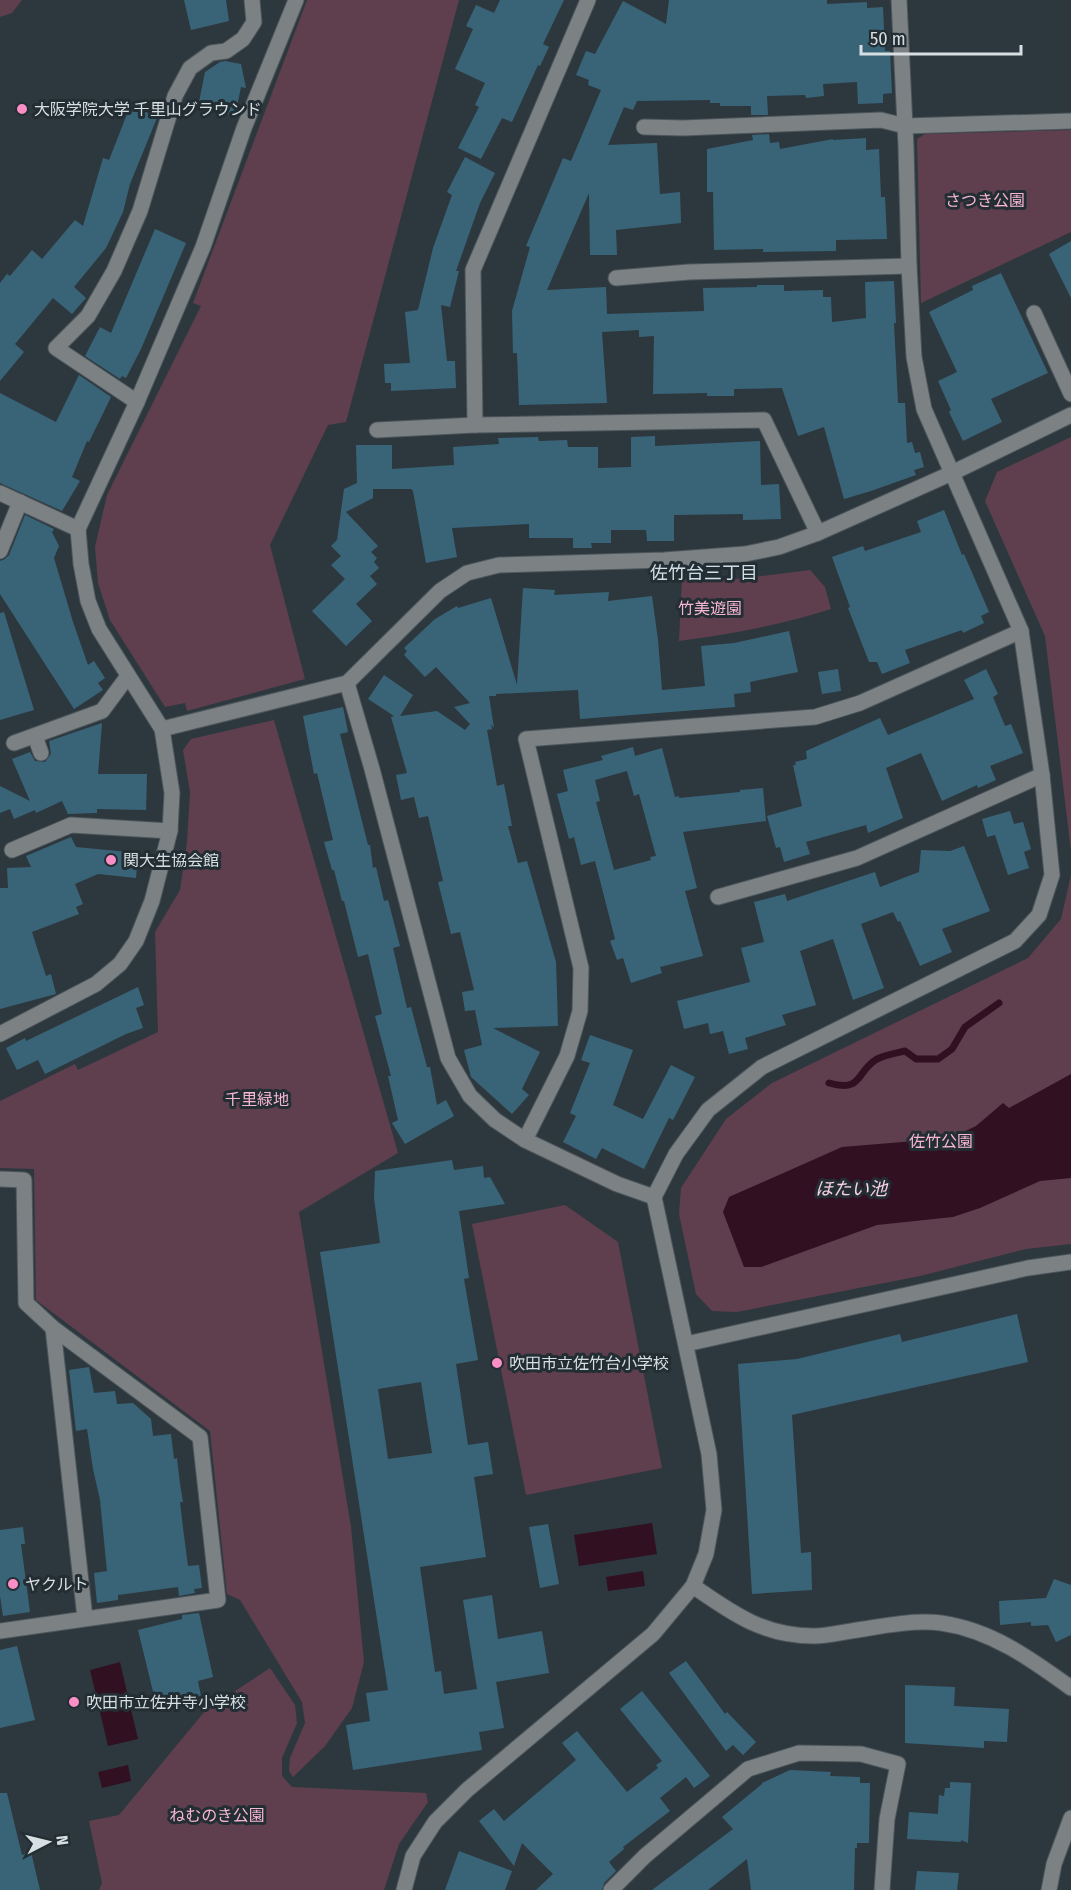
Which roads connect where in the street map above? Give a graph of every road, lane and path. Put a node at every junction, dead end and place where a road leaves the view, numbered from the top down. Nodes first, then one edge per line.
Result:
1 (252, 0) edge
2 (296, 0) edge
3 (588, 0) edge
4 (899, 0) edge
5 (1071, 121) edge
6 (644, 126) dead end
7 (905, 126) junction
8 (909, 266) junction
9 (616, 278) dead end
10 (1034, 314) dead end
11 (1071, 394) edge
12 (137, 402) junction
13 (1071, 416) edge
14 (475, 425) junction
15 (377, 430) dead end
16 (952, 473) junction
17 (0, 493) edge
18 (21, 502) junction
19 (78, 528) junction
20 (818, 533) junction
21 (0, 551) edge
22 (1022, 631) junction
23 (128, 676) junction
24 (347, 682) junction
25 (162, 729) junction
26 (35, 736) junction
27 (14, 743) dead end
28 (41, 753) dead end
29 (1042, 775) junction
30 (170, 831) junction
31 (12, 850) dead end
32 (718, 897) dead end
33 (0, 1034) edge
34 (525, 1140) junction
35 (0, 1179) edge
36 (654, 1197) junction
37 (1071, 1262) edge
38 (53, 1328) junction
39 (686, 1344) junction
40 (693, 1586) junction
41 (84, 1618) junction
42 (0, 1631) edge
43 (1071, 1688) edge
44 (1071, 1818) edge
45 (404, 1890) edge
46 (611, 1890) edge
47 (882, 1890) edge
48 (1049, 1890) edge

1 - 12 street
2 - 12 street
3 - 14 street
4 - 7 street
5 - 7 street
6 - 7 street
7 - 8 street
8 - 9 street
8 - 16 street
10 - 11 street
12 - 19 street
13 - 16 street
14 - 15 street
14 - 20 street
16 - 20 street
16 - 22 street
17 - 18 street
18 - 19 street
18 - 21 street
19 - 23 street
20 - 24 street
22 - 29 street
22 - 34 street
23 - 25 street
23 - 26 street
24 - 25 street
24 - 34 street
25 - 30 street
26 - 27 street
26 - 28 street
29 - 32 street
29 - 36 street
30 - 31 street
30 - 33 street
34 - 36 street
35 - 38 street
36 - 39 street
37 - 39 street
38 - 41 street
38 - 41 street
39 - 40 street
40 - 43 street
40 - 45 street
41 - 42 street
44 - 48 street
46 - 47 street

